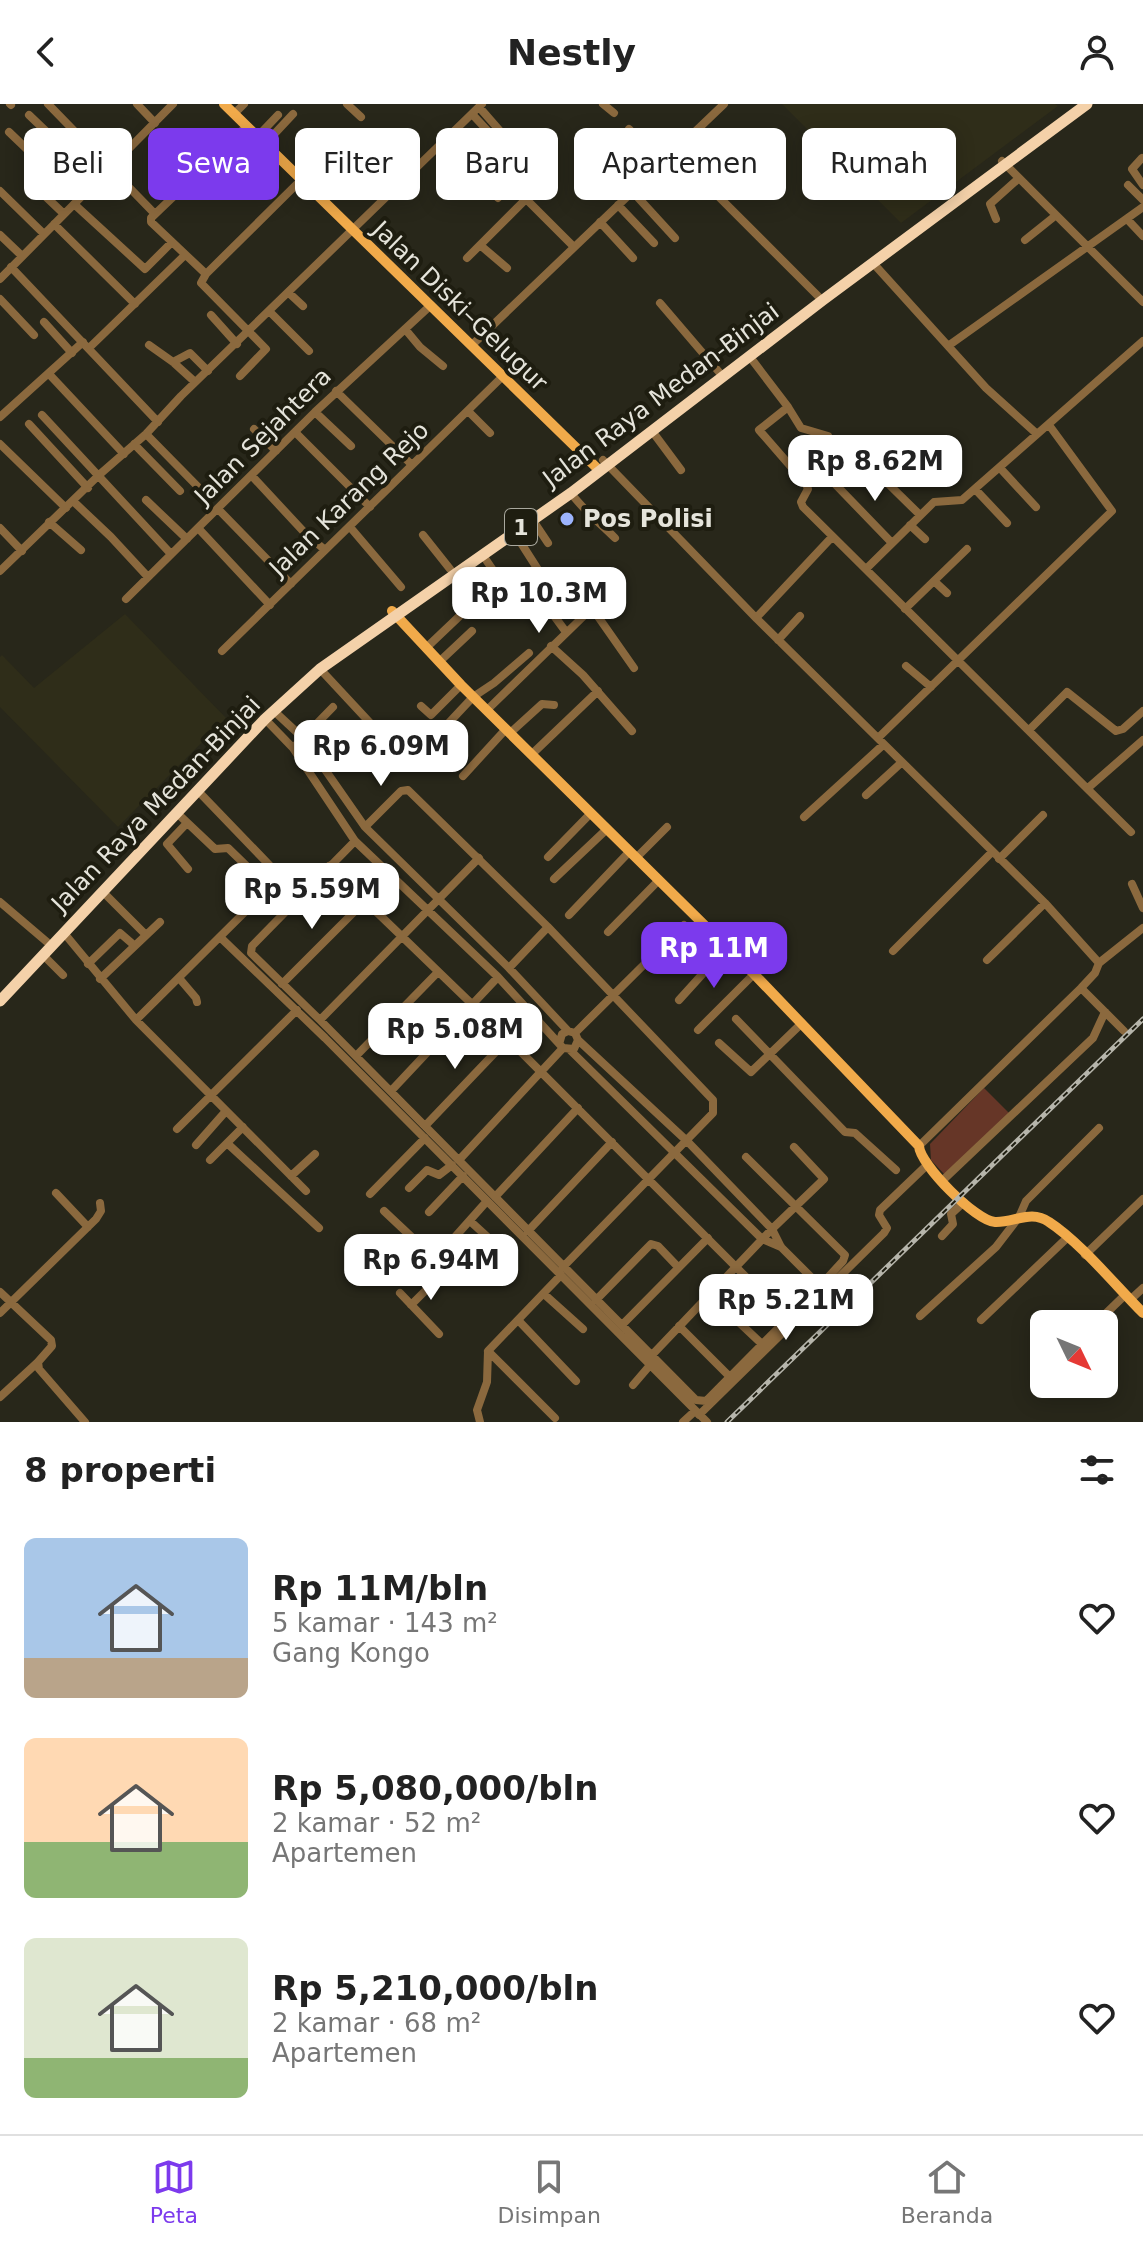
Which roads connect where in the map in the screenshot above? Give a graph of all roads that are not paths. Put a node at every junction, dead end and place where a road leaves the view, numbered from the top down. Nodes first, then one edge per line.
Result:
1 (48, 104) edge
2 (137, 104) edge
3 (173, 104) edge
4 (224, 104) edge
5 (244, 104) edge
6 (347, 104) edge
7 (603, 104) edge
8 (724, 104) edge
9 (1077, 104) edge
10 (1087, 104) edge
11 (477, 108) edge
12 (614, 113) dead end
13 (234, 114) junction
14 (293, 114) dead end
15 (29, 115) dead end
16 (278, 115) dead end
17 (361, 117) dead end
18 (155, 123) junction
19 (247, 126) joint
20 (43, 128) edge
21 (71, 128) edge
22 (270, 128) edge
23 (276, 128) edge
24 (456, 128) edge
25 (492, 128) edge
26 (496, 128) edge
27 (699, 128) edge
28 (9, 132) dead end
29 (132, 146) edge
30 (436, 148) edge
31 (279, 158) edge
32 (1142, 158) edge
33 (420, 163) edge
34 (1003, 163) junction
35 (295, 173) edge
36 (1018, 179) junction
37 (1128, 185) dead end
38 (1143, 185) edge
39 (295, 186) edge
40 (132, 190) edge
41 (0, 191) edge
42 (49, 200) edge
43 (323, 200) edge
44 (382, 200) edge
45 (527, 200) joint
46 (640, 200) edge
47 (722, 200) edge
48 (1143, 200) edge
49 (77, 201) junction
50 (621, 202) joint
51 (1143, 207) edge
52 (154, 213) junction
53 (64, 214) junction
54 (1055, 216) junction
55 (996, 219) dead end
56 (1127, 219) junction
57 (600, 222) junction
58 (54, 224) junction
59 (353, 229) junction
60 (44, 234) junction
61 (0, 235) edge
62 (1143, 236) edge
63 (675, 238) dead end
64 (1025, 240) dead end
65 (171, 243) junction
66 (654, 243) dead end
67 (480, 245) junction
68 (1086, 246) junction
69 (574, 247) junction
70 (22, 256) junction
71 (184, 256) junction
72 (467, 258) dead end
73 (633, 258) dead end
74 (873, 263) junction
75 (11, 267) junction
76 (507, 268) dead end
77 (206, 274) junction
78 (0, 279) edge
79 (289, 293) junction
80 (818, 296) junction
81 (0, 299) edge
82 (1143, 302) edge
83 (660, 303) dead end
84 (135, 304) junction
85 (431, 305) junction
86 (303, 306) dead end
87 (270, 312) junction
88 (211, 315) dead end
89 (44, 322) dead end
90 (405, 329) junction
91 (248, 331) junction
92 (34, 335) dead end
93 (1143, 341) edge
94 (237, 344) junction
95 (86, 345) junction
96 (149, 345) dead end
97 (472, 345) junction
98 (948, 346) junction
99 (1134, 348) junction
100 (309, 351) dead end
101 (72, 353) junction
102 (750, 357) junction
103 (1143, 357) edge
104 (173, 362) junction
105 (443, 366) dead end
106 (208, 371) junction
107 (719, 372) junction
108 (49, 374) junction
109 (240, 376) dead end
110 (503, 376) junction
111 (195, 382) junction
112 (336, 391) junction
113 (788, 407) junction
114 (468, 411) junction
115 (315, 412) junction
116 (42, 415) dead end
117 (0, 417) edge
118 (158, 422) junction
119 (29, 424) dead end
120 (1049, 425) junction
121 (254, 429) dead end
122 (652, 431) junction
123 (296, 433) junction
124 (490, 433) dead end
125 (146, 434) junction
126 (1037, 434) junction
127 (828, 436) dead end
128 (0, 444) edge
129 (134, 444) junction
130 (351, 446) dead end
131 (276, 451) junction
132 (124, 454) junction
133 (863, 459) dead end
134 (412, 465) junction
135 (601, 465) junction
136 (1000, 468) junction
137 (681, 470) dead end
138 (99, 475) junction
139 (252, 476) junction
140 (836, 485) dead end
141 (88, 488) junction
142 (975, 489) junction
143 (180, 491) dead end
144 (571, 493) junction
145 (207, 496) dead end
146 (146, 500) dead end
147 (70, 505) junction
148 (370, 507) junction
149 (1036, 507) dead end
150 (218, 509) junction
151 (920, 515) junction
152 (532, 519) junction
153 (49, 522) junction
154 (1007, 523) dead end
155 (910, 525) junction
156 (350, 527) junction
157 (0, 528) edge
158 (198, 528) junction
159 (514, 532) junction
160 (423, 535) dead end
161 (832, 537) junction
162 (615, 538) dead end
163 (187, 539) junction
164 (925, 539) dead end
165 (548, 543) dead end
166 (892, 543) junction
167 (967, 549) dead end
168 (81, 550) dead end
169 (325, 550) junction
170 (22, 551) junction
171 (171, 554) junction
172 (482, 554) junction
173 (450, 569) junction
174 (866, 569) junction
175 (0, 571) edge
176 (495, 573) dead end
177 (148, 577) junction
178 (544, 579) dead end
179 (934, 581) junction
180 (291, 584) junction
181 (401, 587) dead end
182 (535, 590) dead end
183 (947, 593) dead end
184 (126, 599) dead end
185 (270, 605) junction
186 (467, 609) dead end
187 (905, 609) junction
188 (394, 613) junction
189 (244, 614) dead end
190 (800, 616) dead end
191 (756, 618) junction
192 (252, 622) junction
193 (472, 631) dead end
194 (566, 632) junction
195 (778, 640) junction
196 (551, 646) junction
197 (426, 648) junction
198 (222, 651) dead end
199 (529, 653) dead end
200 (958, 659) junction
201 (439, 662) junction
202 (906, 666) dead end
203 (634, 668) dead end
204 (320, 669) junction
205 (461, 685) junction
206 (931, 687) junction
207 (598, 691) junction
208 (473, 697) junction
209 (554, 705) dead end
210 (421, 706) dead end
211 (333, 707) dead end
212 (487, 710) junction
213 (274, 711) junction
214 (1143, 711) edge
215 (265, 719) junction
216 (1029, 730) junction
217 (508, 731) junction
218 (632, 731) dead end
219 (303, 738) junction
220 (386, 740) dead end
221 (1143, 740) edge
222 (880, 742) junction
223 (428, 745) dead end
224 (293, 748) junction
225 (531, 755) junction
226 (902, 762) junction
227 (463, 776) dead end
228 (1088, 788) junction
229 (198, 791) junction
230 (866, 795) dead end
231 (177, 813) junction
232 (591, 813) junction
233 (1043, 815) dead end
234 (804, 817) dead end
235 (187, 823) junction
236 (365, 827) junction
237 (667, 827) dead end
238 (607, 829) junction
239 (1131, 832) dead end
240 (355, 841) junction
241 (633, 854) junction
242 (996, 856) junction
243 (548, 857) dead end
244 (479, 858) junction
245 (329, 866) junction
246 (188, 869) dead end
247 (257, 876) dead end
248 (554, 879) dead end
249 (659, 880) junction
250 (1132, 884) dead end
251 (103, 892) junction
252 (439, 898) junction
253 (365, 901) junction
254 (0, 902) edge
255 (1045, 903) junction
256 (1143, 908) edge
257 (426, 911) junction
258 (569, 915) dead end
259 (160, 922) dead end
260 (684, 925) dead end
261 (548, 927) junction
262 (1143, 928) edge
263 (608, 932) dead end
264 (64, 933) junction
265 (146, 935) junction
266 (402, 935) junction
267 (221, 938) junction
268 (47, 942) junction
269 (135, 946) junction
270 (727, 947) junction
271 (893, 951) dead end
272 (43, 955) junction
273 (987, 960) dead end
274 (1099, 963) junction
275 (88, 964) junction
276 (509, 968) junction
277 (438, 972) junction
278 (754, 974) junction
279 (63, 975) dead end
280 (498, 977) junction
281 (179, 978) junction
282 (100, 979) junction
283 (282, 984) junction
284 (1081, 988) junction
285 (0, 992) edge
286 (613, 994) junction
287 (679, 1000) dead end
288 (0, 1001) edge
289 (197, 1002) dead end
290 (472, 1005) junction
291 (297, 1010) junction
292 (1105, 1012) junction
293 (736, 1019) dead end
294 (136, 1020) junction
295 (320, 1020) junction
296 (802, 1023) junction
297 (698, 1030) dead end
298 (1124, 1031) dead end
299 (574, 1035) junction
300 (508, 1039) junction
301 (719, 1043) dead end
302 (564, 1046) junction
303 (771, 1055) junction
304 (356, 1056) junction
305 (540, 1072) junction
306 (391, 1091) junction
307 (211, 1095) junction
308 (578, 1108) junction
309 (226, 1111) junction
310 (425, 1126) junction
311 (243, 1127) junction
312 (1099, 1128) dead end
313 (177, 1129) dead end
314 (425, 1138) junction
315 (612, 1142) junction
316 (688, 1142) junction
317 (228, 1144) junction
318 (196, 1145) dead end
319 (919, 1146) junction
320 (794, 1147) dead end
321 (315, 1154) dead end
322 (676, 1154) junction
323 (746, 1157) dead end
324 (210, 1160) dead end
325 (455, 1163) junction
326 (927, 1165) junction
327 (896, 1170) dead end
328 (291, 1176) junction
329 (463, 1176) junction
330 (650, 1181) junction
331 (942, 1181) junction
332 (409, 1188) dead end
333 (306, 1191) dead end
334 (56, 1193) dead end
335 (370, 1194) dead end
336 (491, 1199) junction
337 (1143, 1199) edge
338 (964, 1202) junction
339 (100, 1203) dead end
340 (796, 1206) junction
341 (384, 1211) dead end
342 (429, 1212) dead end
343 (1019, 1217) junction
344 (470, 1221) junction
345 (88, 1227) junction
346 (319, 1228) dead end
347 (772, 1229) junction
348 (528, 1231) junction
349 (942, 1236) dead end
350 (1068, 1237) junction
351 (708, 1238) junction
352 (762, 1239) junction
353 (781, 1247) junction
354 (505, 1253) dead end
355 (1085, 1255) junction
356 (435, 1259) junction
357 (735, 1266) junction
358 (678, 1267) junction
359 (562, 1271) junction
360 (820, 1286) junction
361 (1143, 1288) edge
362 (0, 1292) edge
363 (400, 1293) dead end
364 (544, 1294) junction
365 (709, 1294) junction
366 (1128, 1298) junction
367 (596, 1300) junction
368 (11, 1303) junction
369 (411, 1305) junction
370 (1113, 1310) edge
371 (0, 1313) edge
372 (1143, 1313) edge
373 (920, 1316) dead end
374 (787, 1318) junction
375 (518, 1320) junction
376 (981, 1320) dead end
377 (622, 1325) junction
378 (679, 1326) junction
379 (583, 1329) dead end
380 (439, 1334) dead end
381 (762, 1344) junction
382 (488, 1351) junction
383 (651, 1360) junction
384 (38, 1362) junction
385 (729, 1376) junction
386 (0, 1381) edge
387 (576, 1381) dead end
388 (633, 1385) dead end
389 (7, 1388) junction
390 (0, 1397) edge
391 (697, 1413) junction
392 (555, 1418) dead end
393 (85, 1422) edge
394 (480, 1422) edge
395 (683, 1422) edge
396 (707, 1422) edge

1 - 21 street
2 - 18 street
3 - 18 street
4 - 13 main road, Jalan Diski–Gelugur
5 - 13 street
6 - 17 street
7 - 12 street
8 - 27 street
9 - 34 highway, Jalan Raya Medan-Binjai / 1
10 - 34 highway, Jalan Raya Medan-Binjai / 1
11 - 24 street
11 - 25 street
11 - 26 street
13 - 19 main road, Jalan Diski–Gelugur
14 - 23 street
15 - 20 street
16 - 22 street
18 - 29 street
19 - 52 street
28 - 49 street
30 - 33 street
31 - 35 main road, Jalan Diski–Gelugur
32 - 38 street
34 - 36 street
34 - 74 highway, Jalan Raya Medan-Binjai / 1
34 - 80 highway, Jalan Raya Medan-Binjai / 1
36 - 54 street
36 - 55 street
37 - 48 street
39 - 77 street
40 - 52 street
41 - 60 street
42 - 53 street
43 - 59 main road, Jalan Diski–Gelugur
44 - 59 street
45 - 67 street
45 - 69 street
46 - 63 street
47 - 80 street
49 - 53 street
49 - 65 street
50 - 57 street
50 - 66 street
51 - 56 street
52 - 65 street
53 - 58 street
54 - 64 street
54 - 68 street
56 - 62 street
56 - 68 street
57 - 69 street
57 - 73 street
58 - 60 street
58 - 84 street
59 - 79 street
59 - 85 main road, Jalan Diski–Gelugur
60 - 70 street
61 - 70 street
65 - 71 street
67 - 72 street
67 - 76 street
68 - 82 street
68 - 98 street
69 - 97 street
70 - 75 street
71 - 77 street
71 - 84 street
74 - 98 street
74 - 102 highway, Jalan Raya Medan-Binjai / 1
75 - 78 street
75 - 95 street
77 - 91 street
79 - 86 street
79 - 87 street
80 - 107 highway, Jalan Raya Medan-Binjai / 1
81 - 92 street
83 - 107 street
84 - 95 street
85 - 90 street, Jalan Sejahtera
85 - 97 main road, Jalan Diski–Gelugur
87 - 91 street
87 - 100 street
88 - 94 street
89 - 101 street
90 - 105 street
90 - 112 street, Jalan Sejahtera
91 - 94 street
91 - 109 street
93 - 99 street
94 - 106 street
95 - 101 street
95 - 118 street
96 - 104 street
97 - 110 main road, Jalan Diski–Gelugur
98 - 126 street
99 - 103 street
99 - 120 street
101 - 108 street
102 - 113 street
102 - 122 highway, Jalan Raya Medan-Binjai / 1
104 - 106 street
104 - 111 street
106 - 111 street
107 - 135 highway, Jalan Raya Medan-Binjai / 1
108 - 117 street
108 - 132 street
110 - 114 street, Jalan Karang Rejo
110 - 135 main road, Jalan Diski–Gelugur
111 - 118 street
112 - 115 street, Jalan Sejahtera
112 - 134 street
113 - 127 street
113 - 161 street
114 - 124 street
114 - 134 street, Jalan Karang Rejo
115 - 123 street, Jalan Sejahtera
115 - 130 street
116 - 138 street
118 - 125 street
119 - 141 street
120 - 126 street
120 - 200 street
121 - 131 street
122 - 135 highway, Jalan Raya Medan-Binjai / 1
122 - 137 street
123 - 131 street, Jalan Sejahtera
123 - 148 street
125 - 129 street
125 - 145 street
126 - 136 street
128 - 147 street
129 - 132 street
129 - 143 street
131 - 139 street, Jalan Sejahtera
132 - 138 street
133 - 151 street
134 - 148 street, Jalan Karang Rejo
135 - 144 highway, Jalan Raya Medan-Binjai / 1
135 - 173 highway, Jalan Raya Medan-Binjai / 1
135 - 191 street
136 - 142 street
136 - 149 street
138 - 141 street
138 - 171 street
139 - 150 street, Jalan Sejahtera
139 - 169 street
140 - 166 street
141 - 147 street
142 - 151 street
142 - 154 street
144 - 152 highway, Jalan Raya Medan-Binjai / 1
144 - 162 street
146 - 163 street
147 - 153 street
147 - 177 street
148 - 156 street, Jalan Karang Rejo
150 - 158 street, Jalan Sejahtera
150 - 180 street
151 - 155 street
152 - 159 highway, Jalan Raya Medan-Binjai / 1
152 - 165 street
153 - 168 street
153 - 170 street
155 - 164 street
155 - 166 street
156 - 169 street, Jalan Karang Rejo
156 - 181 street
157 - 170 street
158 - 163 street, Jalan Sejahtera
158 - 185 street
159 - 172 highway, Jalan Raya Medan-Binjai / 1
159 - 178 street
160 - 173 street
161 - 174 street
161 - 191 street
163 - 171 street, Jalan Sejahtera
166 - 174 street
167 - 179 street
169 - 180 street, Jalan Karang Rejo
170 - 175 street
171 - 177 street, Jalan Sejahtera
172 - 176 street
172 - 188 highway, Jalan Raya Medan-Binjai / 1
173 - 188 highway, Jalan Raya Medan-Binjai / 1
174 - 187 street
177 - 184 street, Jalan Sejahtera
179 - 183 street
179 - 187 street
180 - 185 street, Jalan Karang Rejo
182 - 194 street
185 - 192 street, Jalan Karang Rejo
186 - 197 street
187 - 200 street
188 - 197 main road
188 - 204 highway, Jalan Raya Medan-Binjai / 1
188 - 268 highway, Jalan Raya Medan-Binjai / 1
189 - 192 street
190 - 195 street
191 - 195 street
192 - 198 street, Jalan Karang Rejo
193 - 201 street
194 - 196 street
194 - 203 street
195 - 222 street
196 - 207 street
196 - 212 street
197 - 201 main road
199 - 208 street
200 - 206 street
200 - 216 street
201 - 205 main road
202 - 206 street
204 - 213 highway, Jalan Raya Medan-Binjai / 1
204 - 220 street
205 - 208 main road
205 - 210 street
206 - 222 street
207 - 218 street
207 - 225 street
208 - 212 main road
208 - 223 street
209 - 217 street
211 - 219 street
212 - 217 main road
213 - 215 highway, Jalan Raya Medan-Binjai / 1
213 - 219 street
214 - 216 street
215 - 224 street
215 - 229 highway, Jalan Raya Medan-Binjai / 1
216 - 228 street
217 - 225 main road
217 - 227 street
219 - 224 street
219 - 236 street
221 - 228 street
222 - 226 street
222 - 234 street
224 - 240 street
225 - 232 main road
226 - 230 street
226 - 242 street
228 - 239 street
229 - 231 highway, Jalan Raya Medan-Binjai / 1
229 - 267 street
231 - 235 street
231 - 251 highway, Jalan Raya Medan-Binjai / 1
232 - 238 main road
232 - 243 street
233 - 242 street
235 - 246 street
235 - 247 street
236 - 244 street
236 - 252 street
237 - 241 street
238 - 241 main road
238 - 248 street
240 - 245 street
240 - 257 street
241 - 249 main road
241 - 258 street
242 - 255 street
242 - 271 street
244 - 252 street
244 - 261 street
245 - 253 street
245 - 283 street
249 - 263 street
249 - 270 main road
250 - 256 street
251 - 264 highway, Jalan Raya Medan-Binjai / 1
251 - 265 street
252 - 257 street
252 - 276 street
253 - 266 street
253 - 283 street
254 - 268 street
255 - 273 street
255 - 274 street
257 - 266 street
257 - 280 street
259 - 265 street
260 - 286 street
261 - 276 street
261 - 286 street
262 - 274 street
264 - 272 highway, Jalan Raya Medan-Binjai / 1
264 - 275 street
265 - 269 street
266 - 277 street
266 - 295 street
267 - 281 street
267 - 291 street
268 - 285 highway, Jalan Raya Medan-Binjai / 1
269 - 275 street
269 - 282 street
270 - 278 main road
270 - 287 street
272 - 279 street
272 - 288 highway, Jalan Raya Medan-Binjai / 1
274 - 284 street
275 - 282 street
276 - 299 street
277 - 290 street
277 - 304 street
278 - 296 main road
278 - 297 street
280 - 290 street
280 - 302 street
281 - 289 street
281 - 294 street
282 - 294 street
283 - 295 street
284 - 292 street
284 - 319 street
286 - 299 street
286 - 316 street
290 - 300 street
290 - 306 street
291 - 307 street
291 - 314 street
292 - 298 street
292 - 331 street
293 - 303 street
294 - 307 street
295 - 304 street
296 - 303 street
296 - 319 main road
299 - 302 street
299 - 302 street
299 - 316 street
300 - 305 street
300 - 310 street
301 - 303 street
302 - 305 street
302 - 322 street
303 - 327 street
304 - 306 street
305 - 308 street
305 - 325 street
306 - 310 street
307 - 309 street
307 - 313 street
308 - 315 street
308 - 336 street
309 - 311 street
309 - 318 street
310 - 325 street
311 - 317 street
311 - 328 street
312 - 343 street
314 - 325 street
314 - 335 street
315 - 330 street
315 - 348 street
316 - 322 street
316 - 347 street
317 - 324 street
317 - 346 street
319 - 326 main road
320 - 340 street
321 - 328 street
322 - 330 street
322 - 352 street
323 - 340 street
325 - 329 street
325 - 332 street
325 - 336 street
326 - 331 main road
326 - 391 street
328 - 333 street
329 - 336 street
329 - 342 street
330 - 351 street
330 - 359 street
331 - 338 main road
334 - 345 street
336 - 344 street
336 - 348 street
336 - 359 street
337 - 355 street
338 - 343 main road
338 - 349 street
339 - 345 street
340 - 347 street
340 - 360 street
341 - 356 street
343 - 350 main road
343 - 373 street
344 - 354 street
344 - 356 street
345 - 368 street
347 - 352 street
347 - 353 street
348 - 359 street
350 - 355 main road
350 - 376 street
351 - 357 street
351 - 358 street
352 - 353 street
352 - 357 street
353 - 360 street
355 - 366 main road
356 - 369 street
357 - 365 street
357 - 374 street
358 - 367 street
358 - 377 street
359 - 364 street
359 - 367 street
359 - 383 street
360 - 374 street
361 - 366 street
362 - 368 street
363 - 369 street
364 - 375 street
364 - 379 street
365 - 378 street
365 - 381 street
366 - 370 street
366 - 372 main road
367 - 377 street
368 - 371 street
368 - 384 street
369 - 380 street
374 - 381 street
375 - 382 street
375 - 387 street
377 - 383 street
378 - 383 street
378 - 385 street
381 - 385 street
382 - 392 street
382 - 394 street
383 - 385 street
383 - 388 street
383 - 391 street
384 - 389 street
384 - 393 street
386 - 389 street
389 - 390 street
391 - 395 street
391 - 396 street

